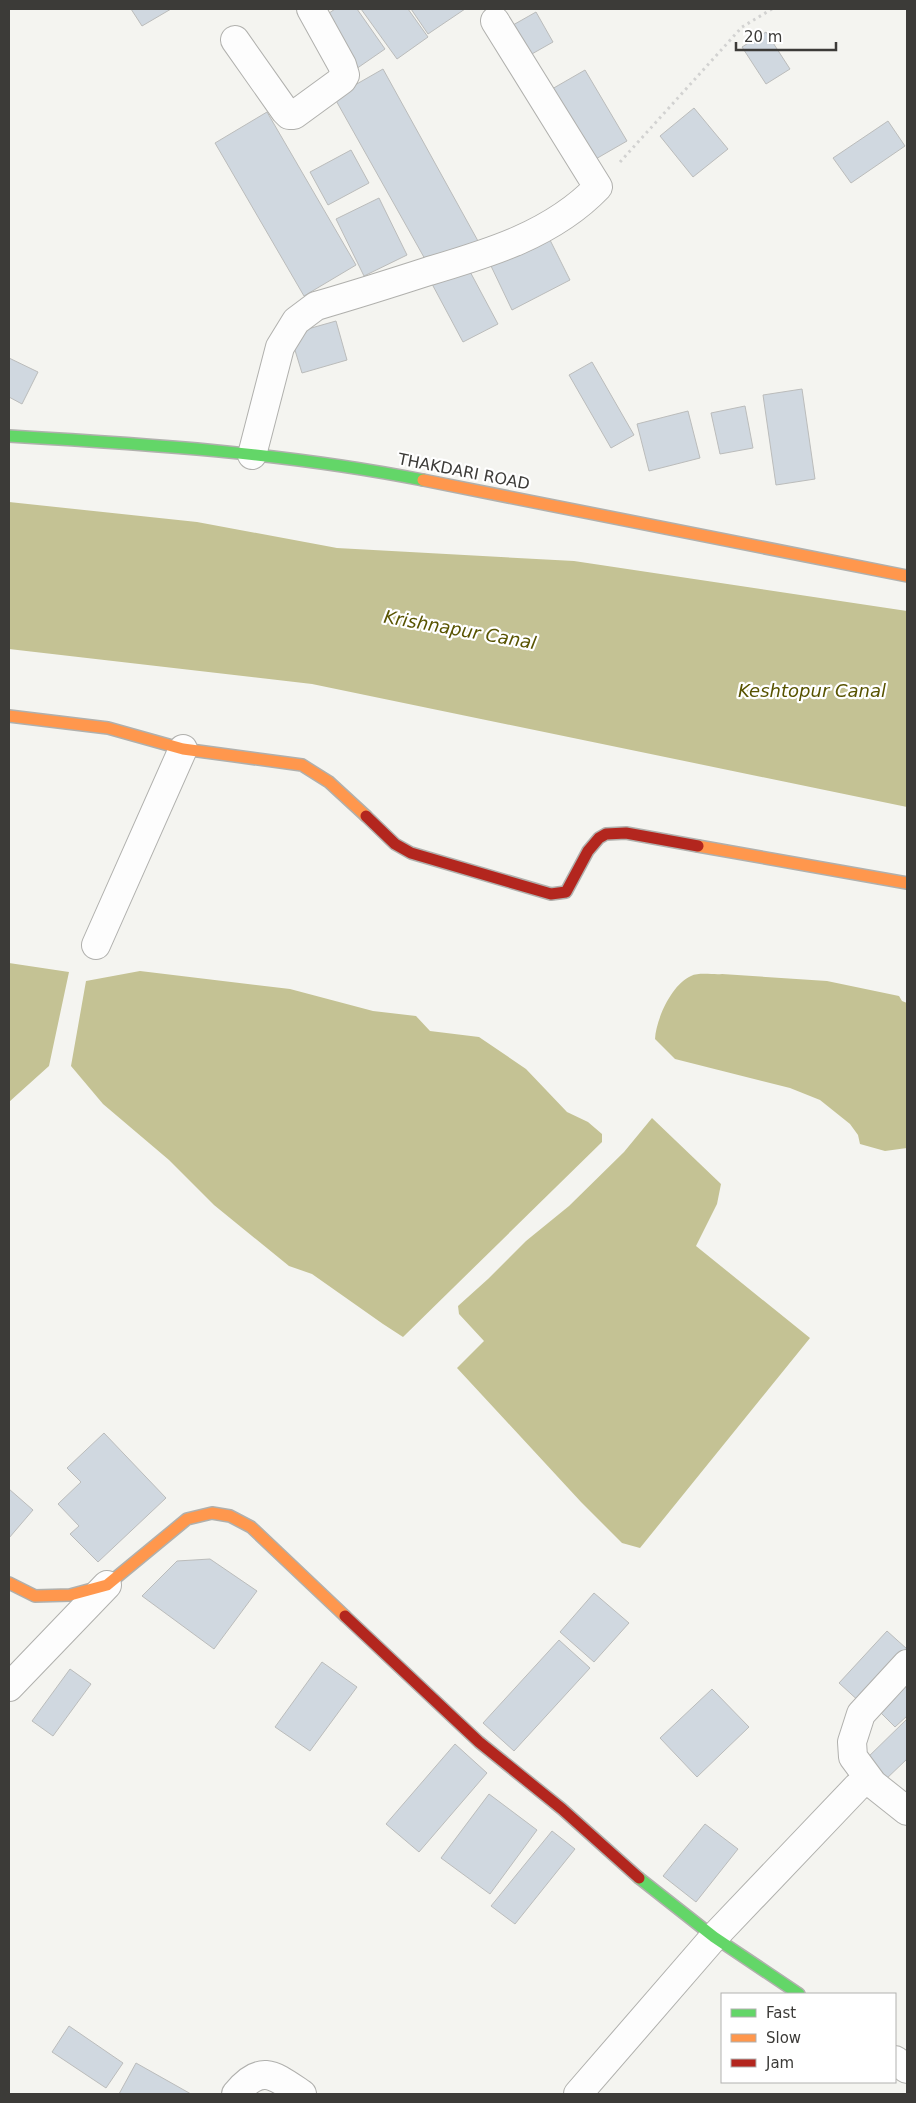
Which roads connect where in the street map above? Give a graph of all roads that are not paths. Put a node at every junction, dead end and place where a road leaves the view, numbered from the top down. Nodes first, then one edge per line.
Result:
1 (311, 9) edge
2 (494, 21) dead end
3 (235, 40) dead end
4 (9, 436) edge
5 (252, 455) junction
6 (907, 576) edge
7 (9, 716) edge
8 (183, 749) junction
9 (907, 883) edge
10 (96, 945) dead end
11 (9, 1583) edge
12 (107, 1585) junction
13 (907, 1664) edge
14 (9, 1686) edge
15 (873, 1784) junction
16 (907, 1811) edge
17 (714, 1937) junction
18 (798, 1993) edge
19 (896, 2061) edge
20 (907, 2069) edge
21 (236, 2094) edge
22 (302, 2094) edge
23 (578, 2094) edge

1 - 3 street
2 - 5 street
4 - 5 street, THAKDARI ROAD
5 - 6 street, THAKDARI ROAD
7 - 8 street
8 - 9 street
8 - 10 street
11 - 12 street
12 - 14 street
12 - 17 street
13 - 15 street
15 - 16 street
15 - 17 street
17 - 18 street
17 - 23 street
19 - 20 street
21 - 22 street

